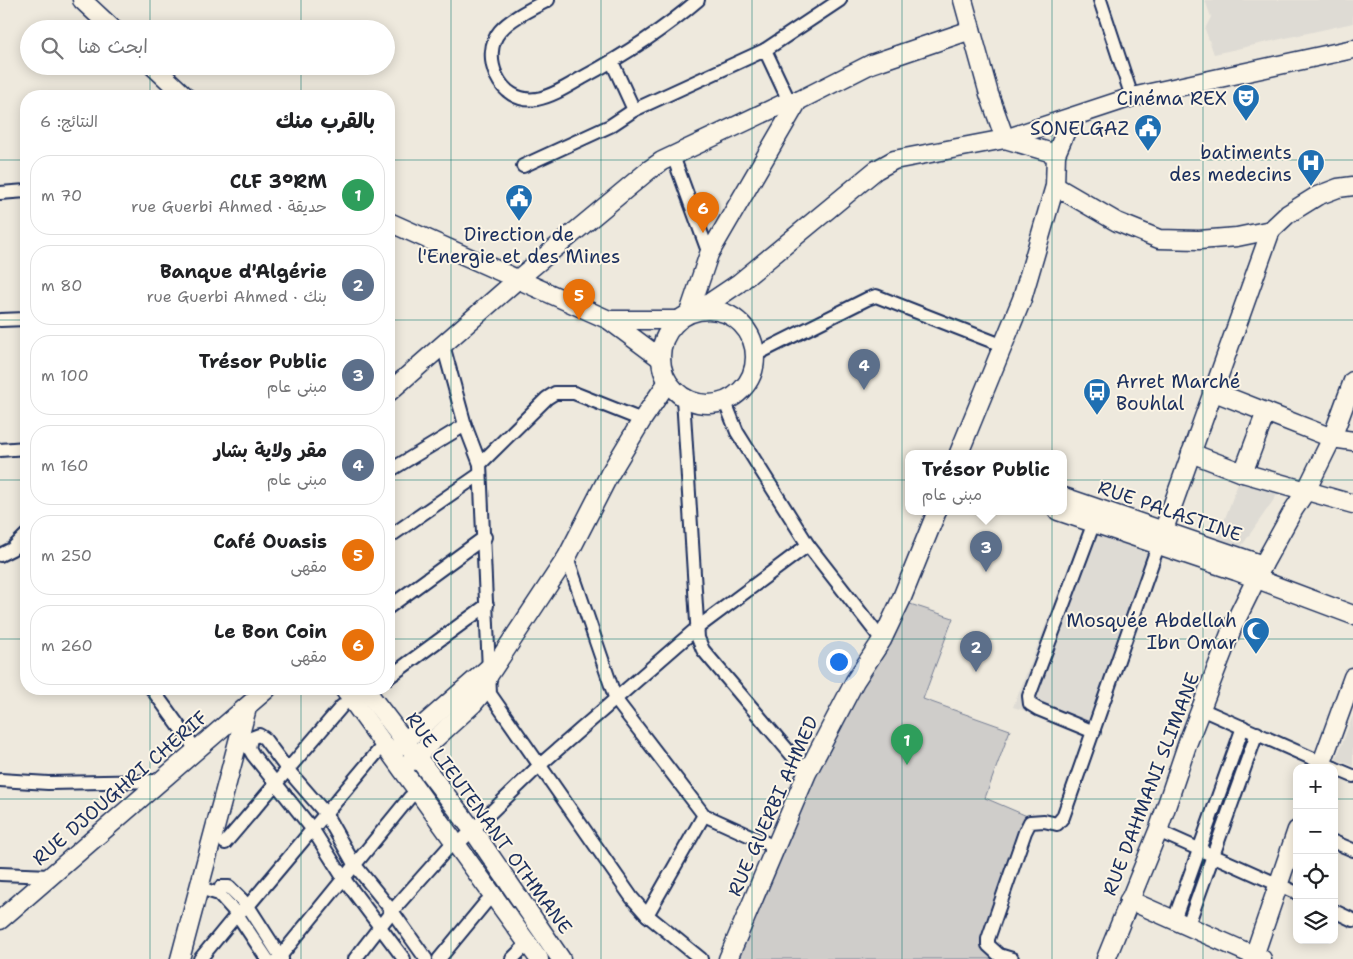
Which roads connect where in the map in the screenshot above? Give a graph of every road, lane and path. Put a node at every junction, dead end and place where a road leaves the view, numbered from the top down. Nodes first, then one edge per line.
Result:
1 (82, 0) edge
2 (548, 0) edge
3 (698, 0) edge
4 (840, 0) edge
5 (963, 0) edge
6 (1100, 0) edge
7 (103, 20) edge
8 (971, 30) junction
9 (1353, 49) edge
10 (765, 50) junction
11 (612, 62) junction
12 (162, 75) edge
13 (178, 90) edge
14 (1132, 97) junction
15 (793, 101) junction
16 (634, 110) junction
17 (1072, 117) junction
18 (1005, 139) junction
19 (1056, 154) junction
20 (673, 156) junction
21 (524, 166) dead end
22 (1055, 186) junction
23 (1353, 186) edge
24 (20, 191) edge
25 (0, 192) edge
26 (395, 225) edge
27 (1271, 230) junction
28 (709, 254) junction
29 (518, 278) junction
30 (739, 283) junction
31 (688, 315) junction
32 (20, 319) edge
33 (0, 320) edge
34 (609, 320) junction
35 (739, 321) junction
36 (443, 345) junction
37 (1004, 346) junction
38 (755, 355) junction
39 (660, 358) junction
40 (1353, 381) edge
41 (667, 383) junction
42 (395, 387) edge
43 (1212, 390) junction
44 (683, 398) junction
45 (725, 402) junction
46 (1266, 412) junction
47 (642, 420) junction
48 (465, 425) junction
49 (1332, 438) junction
50 (1353, 441) edge
51 (20, 448) edge
52 (0, 450) edge
53 (961, 450) edge
54 (1191, 453) junction
55 (395, 467) edge
56 (480, 469) junction
57 (1243, 473) junction
58 (1306, 491) junction
59 (1067, 499) edge
60 (1353, 504) edge
61 (1067, 512) edge
62 (935, 515) edge
63 (1097, 516) junction
64 (395, 533) edge
65 (485, 537) junction
66 (1160, 539) junction
67 (20, 540) edge
68 (808, 545) junction
69 (0, 555) edge
70 (567, 557) junction
71 (1259, 572) junction
72 (395, 603) edge
73 (487, 605) junction
74 (1353, 615) edge
75 (697, 628) junction
76 (882, 640) junction
77 (493, 666) junction
78 (395, 673) edge
79 (1353, 677) edge
80 (156, 695) edge
81 (260, 695) edge
82 (360, 696) edge
83 (616, 700) junction
84 (246, 708) junction
85 (1202, 709) junction
86 (1243, 727) junction
87 (1094, 732) junction
88 (1257, 733) junction
89 (392, 748) junction
90 (197, 750) junction
91 (416, 756) junction
92 (541, 764) junction
93 (1323, 764) edge
94 (1328, 764) edge
95 (287, 769) junction
96 (402, 769) junction
97 (1338, 770) edge
98 (807, 773) junction
99 (1353, 776) edge
100 (0, 780) edge
101 (160, 781) junction
102 (275, 785) junction
103 (410, 797) dead end
104 (325, 813) junction
105 (704, 814) junction
106 (472, 829) junction
107 (313, 830) junction
108 (1158, 831) junction
109 (1293, 841) edge
110 (225, 843) dead end
111 (1338, 844) edge
112 (452, 847) junction
113 (777, 848) junction
114 (1199, 849) junction
115 (1353, 850) edge
116 (1214, 856) junction
117 (354, 864) junction
118 (0, 874) edge
119 (50, 876) junction
120 (344, 879) junction
121 (1277, 884) junction
122 (200, 888) junction
123 (1293, 891) edge
124 (219, 894) junction
125 (1129, 900) junction
126 (486, 902) dead end
127 (248, 906) junction
128 (392, 911) junction
129 (1338, 913) edge
130 (237, 914) junction
131 (647, 914) junction
132 (0, 920) edge
133 (1353, 920) edge
134 (1181, 922) junction
135 (381, 927) junction
136 (280, 958) edge
137 (1256, 958) edge
138 (180, 959) edge
139 (200, 959) edge
140 (267, 959) edge
141 (355, 959) edge
142 (404, 959) edge
143 (426, 959) edge
144 (439, 959) edge
145 (539, 959) edge
146 (561, 959) edge
147 (701, 959) edge
148 (728, 959) edge
149 (1012, 959) edge
150 (1106, 959) edge

1 - 7 main road
2 - 11 street
3 - 11 street
4 - 10 street
5 - 8 main road
6 - 14 street
8 - 15 main road
8 - 18 main road
9 - 14 main road
10 - 15 street
10 - 16 street
11 - 16 street
12 - 13 main road
14 - 17 main road
15 - 20 main road
15 - 28 main road
16 - 21 street
17 - 18 main road
17 - 19 main road
18 - 19 main road
18 - 30 main road
19 - 22 main road
20 - 28 street
20 - 29 main road
22 - 27 main road
22 - 37 main road
23 - 27 main road
24 - 25 street
26 - 29 main road
27 - 43 main road
28 - 31 main road
29 - 34 main road
29 - 36 main road
30 - 31 main road
30 - 35 main road
31 - 34 main road
31 - 35 main road
31 - 39 main road
32 - 33 street
34 - 39 main road
35 - 38 main road
36 - 42 main road
36 - 48 street
37 - 38 street
37 - 53 main road
38 - 45 main road
39 - 41 main road
40 - 49 main road, RUE DAHMANI SLIMANE
41 - 44 main road
41 - 47 main road
43 - 46 main road
43 - 54 main road
44 - 45 main road
44 - 75 street
45 - 68 street
46 - 49 main road
46 - 57 main road
47 - 56 street
47 - 70 main road
48 - 55 street
48 - 56 street
49 - 50 main road
49 - 58 main road, RUE DAHMANI SLIMANE
51 - 52 street
54 - 57 main road
54 - 66 main road
56 - 64 street
56 - 65 street
57 - 58 main road
58 - 60 main road
58 - 71 main road, RUE DAHMANI SLIMANE
59 - 63 main road, RUE PALASTINE
61 - 63 main road, RUE PALASTINE
62 - 76 main road, RUE GUERBI AHMED
63 - 66 main road, RUE PALASTINE
63 - 87 street
65 - 72 street
65 - 73 street
66 - 71 main road, RUE PALASTINE
66 - 87 street
67 - 69 street
68 - 75 street
68 - 76 street
70 - 77 main road
70 - 83 street
71 - 74 main road, RUE PALASTINE
71 - 85 main road, RUE DAHMANI SLIMANE
73 - 77 street
73 - 78 street
75 - 83 street
75 - 98 street
76 - 98 main road, RUE GUERBI AHMED
77 - 89 main road
77 - 91 main road
77 - 92 street
79 - 94 main road
80 - 90 street
81 - 84 main road, RUE DJOUGHRI CHERIF
82 - 89 main road, RUE LIEUTENANT OTHMANE
82 - 95 street
83 - 92 street
83 - 105 street
84 - 90 main road, RUE DJOUGHRI CHERIF
84 - 122 main road
85 - 86 street
85 - 108 main road, RUE DAHMANI SLIMANE
86 - 88 street
86 - 114 street
87 - 149 street
88 - 93 street
88 - 116 street
89 - 91 main road, RUE LIEUTENANT OTHMANE
89 - 96 main road, RUE LIEUTENANT OTHMANE
89 - 104 street
90 - 101 main road, RUE DJOUGHRI CHERIF
91 - 96 main road
91 - 106 main road, RUE LIEUTENANT OTHMANE
92 - 106 street
92 - 131 street
95 - 102 street
95 - 102 street
95 - 104 street
96 - 112 main road, RUE LIEUTENANT OTHMANE
97 - 99 street
98 - 113 main road, RUE GUERBI AHMED
100 - 101 street
101 - 119 main road, RUE DJOUGHRI CHERIF
102 - 107 street
102 - 110 street
103 - 117 street
104 - 107 street
104 - 117 street
105 - 113 street
105 - 131 street
106 - 112 street
106 - 146 main road, RUE LIEUTENANT OTHMANE
107 - 120 street
107 - 127 street
108 - 114 street
108 - 125 main road, RUE DAHMANI SLIMANE
109 - 121 main road
111 - 115 street
112 - 128 street
112 - 145 main road, RUE LIEUTENANT OTHMANE
113 - 148 main road, RUE GUERBI AHMED
114 - 116 street
114 - 134 street
116 - 121 street
116 - 134 street
117 - 120 street
117 - 128 street
118 - 119 street
119 - 132 main road, RUE DJOUGHRI CHERIF
120 - 135 street
120 - 136 street
121 - 123 street
121 - 137 main road
122 - 124 street
122 - 138 main road
124 - 127 street
124 - 130 street
125 - 134 main road
125 - 150 main road, RUE DAHMANI SLIMANE
126 - 144 street
127 - 130 street
127 - 136 street
128 - 135 street
128 - 143 street
129 - 133 street
130 - 139 street
130 - 140 street
131 - 147 street
134 - 137 main road
135 - 141 street
135 - 142 street

